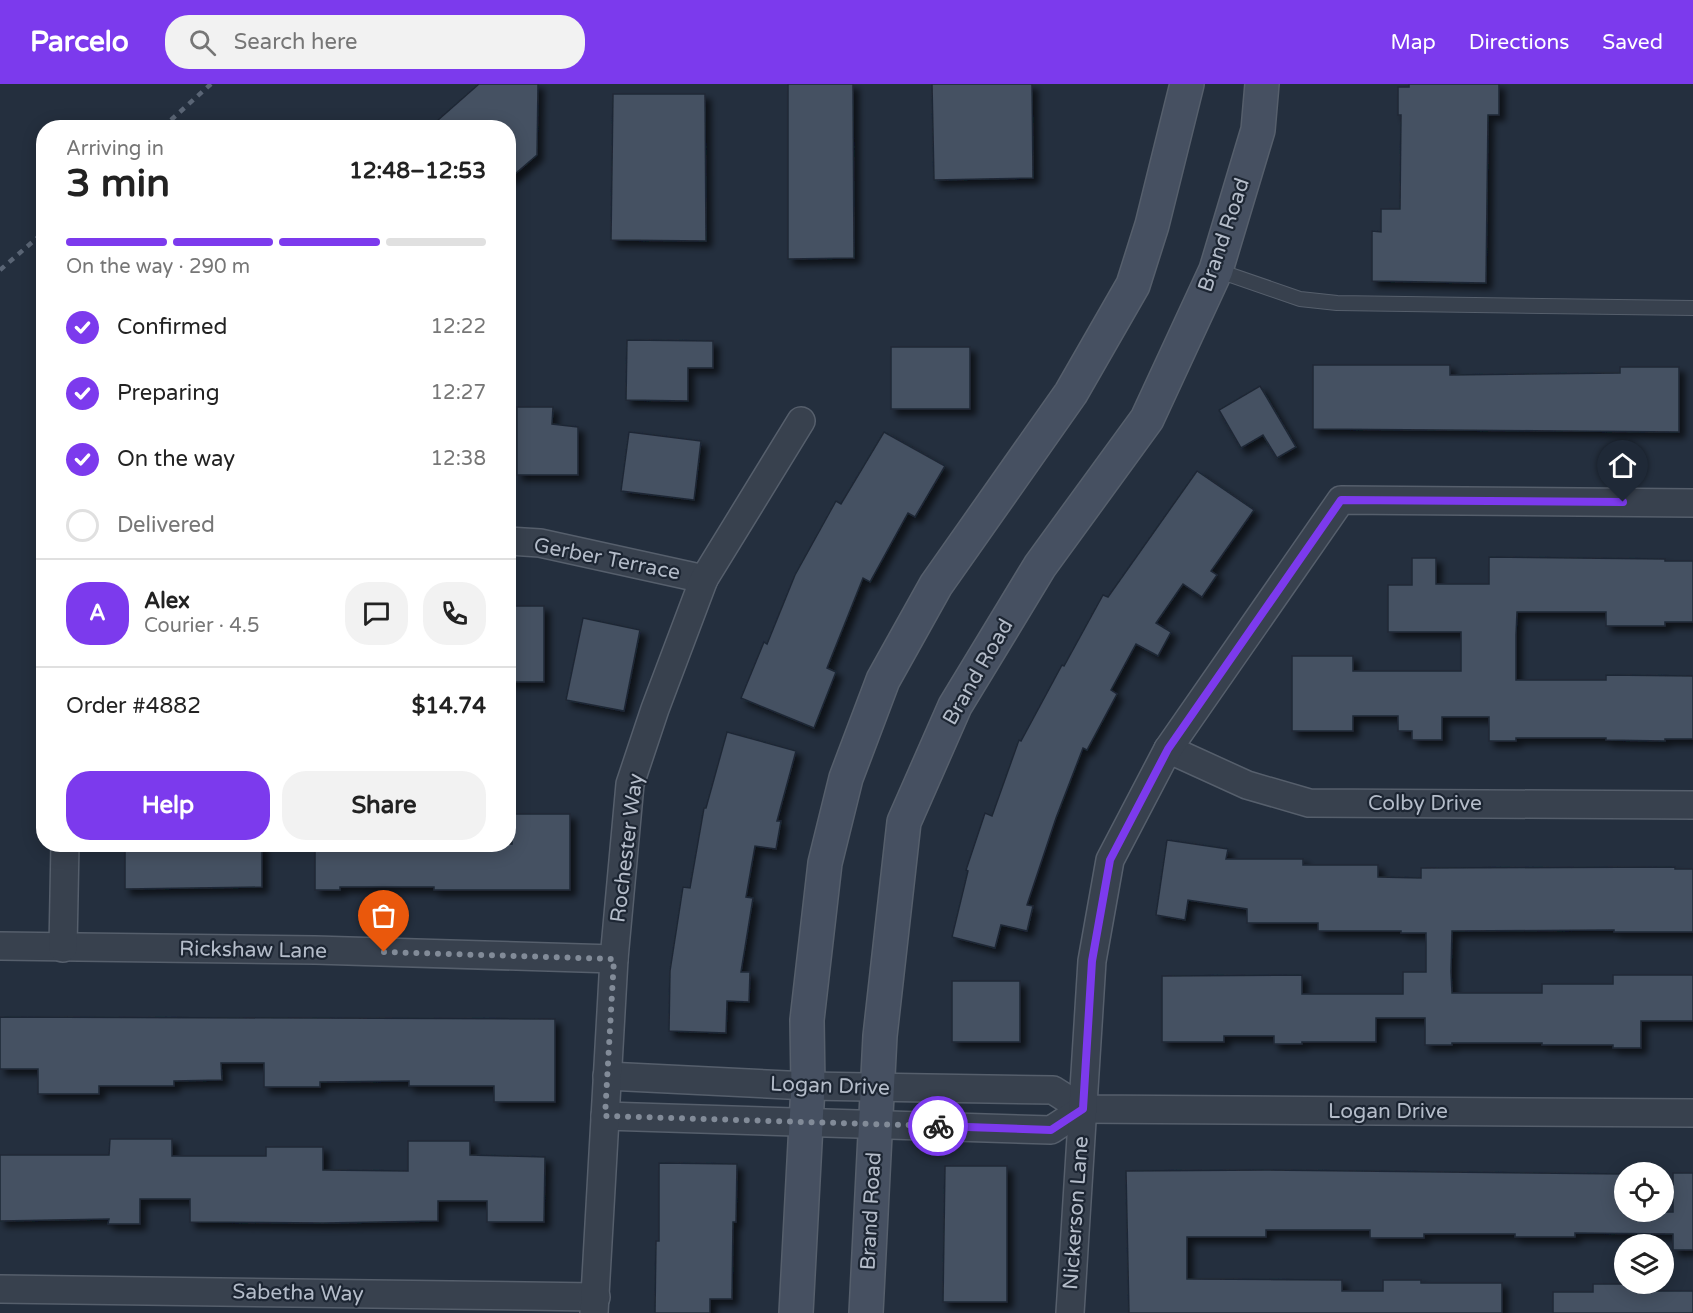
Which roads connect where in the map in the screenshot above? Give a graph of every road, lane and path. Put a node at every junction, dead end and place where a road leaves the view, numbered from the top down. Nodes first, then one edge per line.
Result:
1 (1187, 84) edge
2 (1262, 84) edge
3 (1216, 270) junction
4 (1693, 308) edge
5 (801, 422) dead end
6 (1693, 503) edge
7 (516, 542) edge
8 (704, 579) junction
9 (1168, 749) junction
10 (1693, 805) edge
11 (64, 852) edge
12 (0, 946) edge
13 (63, 948) junction
14 (614, 959) junction
15 (607, 1076) junction
16 (808, 1086) junction
17 (877, 1088) junction
18 (1083, 1109) junction
19 (1693, 1113) edge
20 (605, 1116) junction
21 (806, 1122) junction
22 (875, 1124) junction
23 (0, 1289) edge
24 (595, 1305) edge
25 (796, 1313) edge
26 (866, 1313) edge
27 (1070, 1313) edge

1 - 16 main road
2 - 3 main road, Brand Road
3 - 4 lane
3 - 17 main road, Brand Road
5 - 8 street, Rochester Way
6 - 9 street, Nickerson Lane
7 - 8 street, Gerber Terrace
8 - 14 street, Rochester Way
9 - 10 street, Colby Drive
9 - 18 street, Nickerson Lane
11 - 13 street
12 - 13 street, Rickshaw Lane
13 - 14 street, Rickshaw Lane
14 - 15 street, Rochester Way
15 - 16 street, Logan Drive
15 - 20 street, Rochester Way
16 - 17 street, Logan Drive
16 - 21 main road
17 - 18 street, Logan Drive
17 - 22 main road, Brand Road
18 - 19 street, Logan Drive
18 - 22 street, Logan Drive
18 - 27 street, Nickerson Lane
20 - 21 street, Logan Drive
20 - 24 street, Rochester Way
21 - 22 street, Logan Drive
21 - 25 main road
22 - 26 main road, Brand Road
23 - 24 street, Sabetha Way

